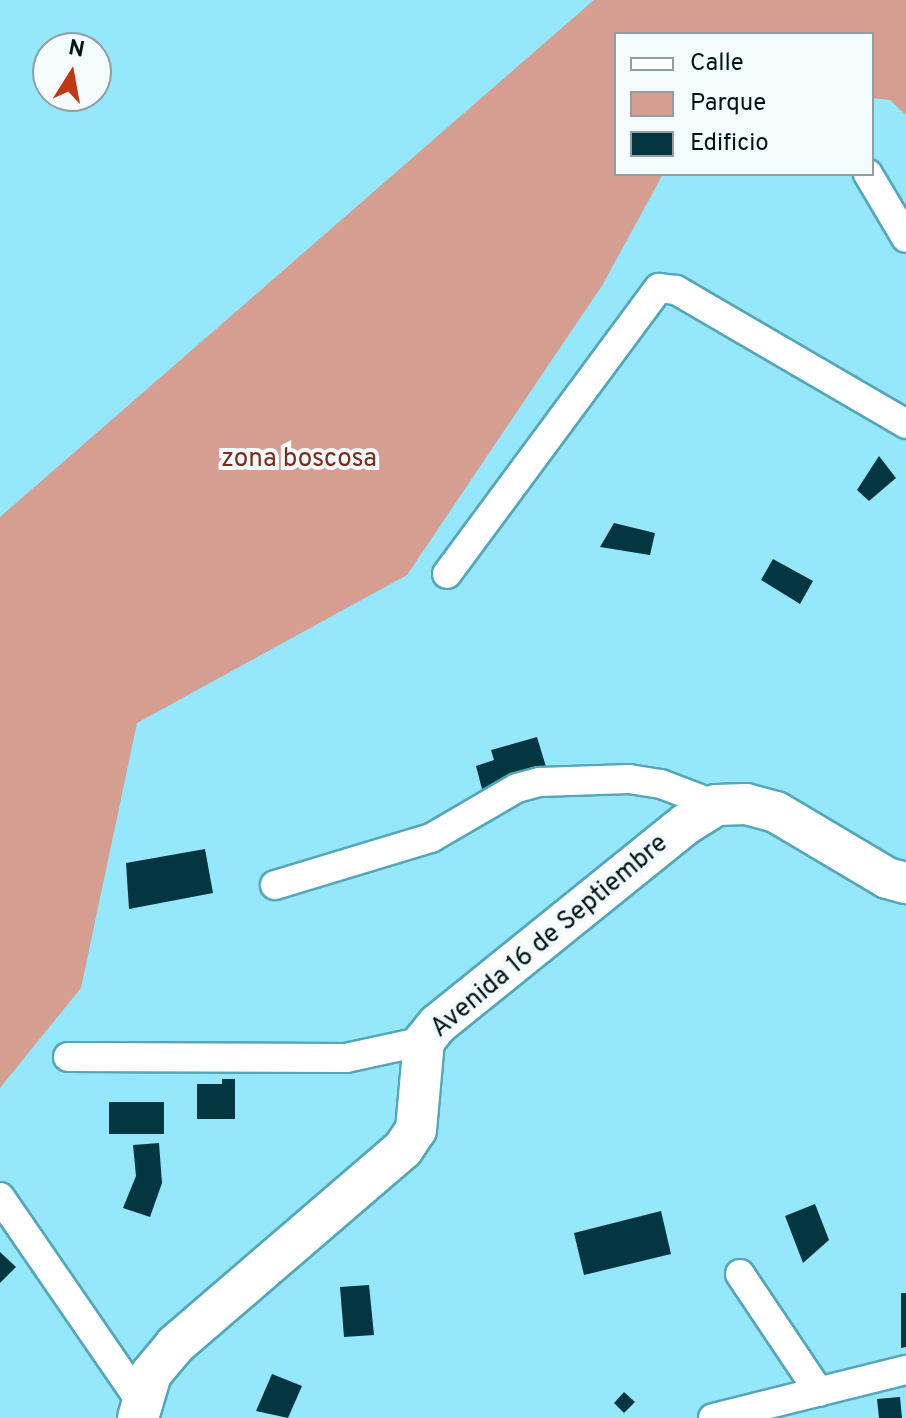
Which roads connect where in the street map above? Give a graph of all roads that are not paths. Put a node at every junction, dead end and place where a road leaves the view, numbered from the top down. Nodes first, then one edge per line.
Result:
1 (869, 176) edge
2 (906, 238) edge
3 (906, 424) edge
4 (447, 574) dead end
5 (716, 805) junction
6 (906, 883) edge
7 (275, 885) dead end
8 (424, 1041) junction
9 (68, 1057) dead end
10 (0, 1197) edge
11 (740, 1274) dead end
12 (906, 1370) edge
13 (819, 1392) junction
14 (138, 1408) edge
15 (713, 1418) edge

1 - 2 street
3 - 4 street
5 - 6 street
5 - 7 street
5 - 8 street, Avenida 16 de Septiembre
8 - 9 street
8 - 14 street, Avenida 16 de Septiembre
10 - 14 street
11 - 13 street
12 - 13 street
13 - 15 street

